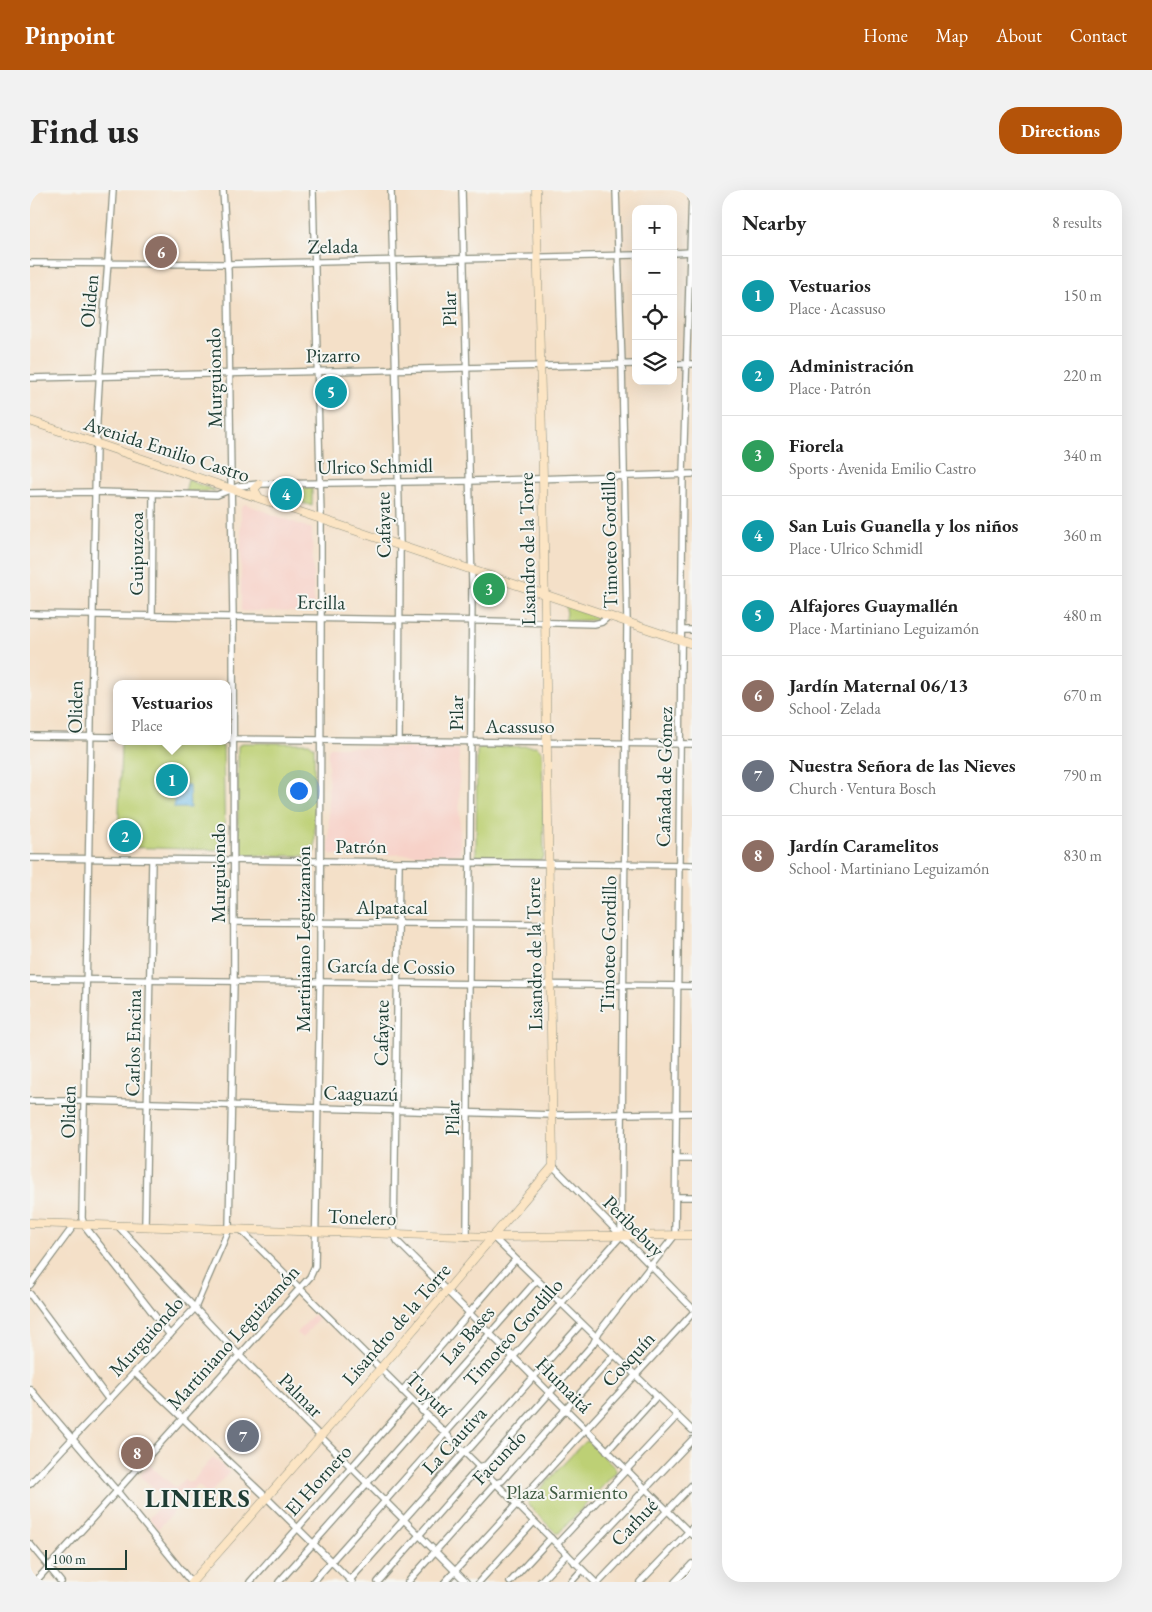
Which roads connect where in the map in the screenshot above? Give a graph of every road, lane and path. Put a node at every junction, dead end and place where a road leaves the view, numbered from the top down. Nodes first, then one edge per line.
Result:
1 (113, 190) edge
2 (223, 190) edge
3 (312, 190) edge
4 (391, 190) edge
5 (462, 190) edge
6 (536, 190) edge
7 (616, 190) edge
8 (692, 190) edge
9 (691, 252) edge
10 (677, 253) edge
11 (632, 255) edge
12 (619, 256) junction
13 (465, 258) junction
14 (538, 258) junction
15 (394, 261) junction
16 (315, 262) junction
17 (30, 263) edge
18 (109, 264) junction
19 (228, 264) junction
20 (690, 309) edge
21 (622, 364) junction
22 (632, 364) edge
23 (677, 364) edge
24 (690, 364) edge
25 (540, 368) junction
26 (466, 369) junction
27 (397, 370) junction
28 (316, 371) junction
29 (231, 374) junction
30 (98, 377) junction
31 (30, 378) edge
32 (30, 421) edge
33 (96, 443) junction
34 (683, 474) junction
35 (692, 474) edge
36 (624, 476) junction
37 (543, 478) junction
38 (470, 481) junction
39 (320, 482) junction
40 (399, 482) junction
41 (259, 484) junction
42 (233, 488) junction
43 (95, 492) junction
44 (30, 493) edge
45 (153, 494) junction
46 (258, 496) junction
47 (321, 518) junction
48 (400, 546) junction
49 (472, 570) junction
50 (544, 594) junction
51 (30, 614) edge
52 (92, 614) junction
53 (152, 615) junction
54 (610, 616) junction
55 (233, 617) junction
56 (321, 618) junction
57 (400, 620) junction
58 (472, 620) junction
59 (545, 622) junction
60 (627, 622) junction
61 (682, 630) junction
62 (692, 630) edge
63 (682, 640) junction
64 (692, 644) edge
65 (231, 698) edge
66 (30, 736) edge
67 (91, 736) junction
68 (113, 737) edge
69 (231, 739) edge
70 (321, 739) junction
71 (399, 740) junction
72 (472, 742) junction
73 (547, 742) junction
74 (626, 743) junction
75 (681, 744) junction
76 (692, 744) edge
77 (230, 745) edge
78 (30, 858) edge
79 (89, 859) junction
80 (152, 860) junction
81 (234, 861) junction
82 (320, 862) junction
83 (399, 862) junction
84 (471, 863) junction
85 (549, 864) junction
86 (625, 864) junction
87 (680, 865) junction
88 (692, 865) edge
89 (234, 922) junction
90 (320, 923) junction
91 (470, 923) junction
92 (399, 924) junction
93 (549, 924) junction
94 (30, 979) edge
95 (87, 980) junction
96 (151, 980) junction
97 (234, 981) junction
98 (320, 982) junction
99 (399, 983) junction
100 (470, 984) junction
101 (550, 984) junction
102 (623, 985) junction
103 (679, 985) junction
104 (692, 986) edge
105 (30, 1101) edge
106 (85, 1101) junction
107 (148, 1103) junction
108 (231, 1106) junction
109 (317, 1109) junction
110 (396, 1110) junction
111 (469, 1113) junction
112 (692, 1113) edge
113 (623, 1114) junction
114 (677, 1114) junction
115 (553, 1115) junction
116 (677, 1159) junction
117 (692, 1159) edge
118 (553, 1166) junction
119 (692, 1196) edge
120 (677, 1197) junction
121 (30, 1223) edge
122 (75, 1224) junction
123 (84, 1225) junction
124 (118, 1226) junction
125 (145, 1226) junction
126 (228, 1229) junction
127 (240, 1229) junction
128 (316, 1232) junction
129 (394, 1235) junction
130 (676, 1235) junction
131 (692, 1235) edge
132 (621, 1236) junction
133 (467, 1237) junction
134 (493, 1237) junction
135 (515, 1260) junction
136 (652, 1267) junction
137 (537, 1280) junction
138 (30, 1285) edge
139 (299, 1289) junction
140 (446, 1291) junction
141 (30, 1294) edge
142 (561, 1304) junction
143 (194, 1308) junction
144 (692, 1308) edge
145 (469, 1314) junction
146 (692, 1314) edge
147 (581, 1324) junction
148 (490, 1334) junction
149 (170, 1335) junction
150 (596, 1338) junction
151 (238, 1355) junction
152 (614, 1355) junction
153 (513, 1357) junction
154 (380, 1368) junction
155 (135, 1373) junction
156 (635, 1375) junction
157 (534, 1378) junction
158 (30, 1389) edge
159 (402, 1390) junction
160 (550, 1394) junction
161 (657, 1396) junction
162 (109, 1400) junction
163 (411, 1400) junction
164 (566, 1410) junction
165 (422, 1411) junction
166 (427, 1416) junction
167 (677, 1416) junction
168 (182, 1418) junction
169 (586, 1429) junction
170 (692, 1430) edge
171 (445, 1434) junction
172 (320, 1437) junction
173 (73, 1438) junction
174 (692, 1440) edge
175 (607, 1451) junction
176 (464, 1452) junction
177 (479, 1467) junction
178 (351, 1468) junction
179 (626, 1470) junction
180 (367, 1483) junction
181 (496, 1483) junction
182 (30, 1484) edge
183 (692, 1485) edge
184 (645, 1489) junction
185 (117, 1491) junction
186 (266, 1497) junction
187 (385, 1502) junction
188 (517, 1504) junction
189 (667, 1511) junction
190 (403, 1519) junction
191 (534, 1522) junction
192 (298, 1528) junction
193 (691, 1532) edge
194 (419, 1535) junction
195 (550, 1538) junction
196 (30, 1544) edge
197 (313, 1544) junction
198 (557, 1544) junction
199 (435, 1551) junction
200 (566, 1554) junction
201 (332, 1562) junction
202 (576, 1563) junction
203 (692, 1564) edge
204 (49, 1567) junction
205 (582, 1570) junction
206 (455, 1571) junction
207 (351, 1581) edge
208 (35, 1582) edge
209 (61, 1582) edge
210 (192, 1582) edge
211 (250, 1582) edge
212 (279, 1582) edge
213 (314, 1582) edge
214 (378, 1582) edge
215 (408, 1582) edge
216 (445, 1582) edge
217 (466, 1582) edge
218 (479, 1582) edge
219 (510, 1582) edge
220 (540, 1582) edge
221 (571, 1582) edge
222 (594, 1582) edge
223 (599, 1582) edge
224 (640, 1582) edge
225 (676, 1582) edge

1 - 18 street, Oliden
2 - 19 street, Murguiondo
3 - 16 street, Martiniano Leguizamón
4 - 15 street, Cafayate
5 - 13 street, Pilar
6 - 14 street, Lisandro de la Torre
7 - 12 street, Timoteo Gordillo
8 - 9 street, Cañada de Gómez
9 - 10 street
9 - 20 street, Cañada de Gómez
11 - 12 street, Zelada
12 - 14 street, Zelada
12 - 21 street, Timoteo Gordillo
13 - 14 street, Zelada
13 - 15 street, Zelada
13 - 26 street, Pilar
14 - 25 street, Lisandro de la Torre
15 - 16 street, Zelada
15 - 27 street, Cafayate
16 - 19 street, Zelada
16 - 28 street, Martiniano Leguizamón
17 - 18 street, Zelada
18 - 19 street, Zelada
18 - 30 street, Oliden
19 - 29 street, Murguiondo
20 - 24 street, Cañada de Gómez
21 - 22 street, Pizarro
21 - 25 street, Pizarro
21 - 36 street, Timoteo Gordillo
23 - 24 street
24 - 34 street, Cañada de Gómez
25 - 26 street, Pizarro
25 - 37 street, Lisandro de la Torre
26 - 27 street, Pizarro
26 - 38 street, Pilar
27 - 28 street, Pizarro
27 - 40 street, Cafayate
28 - 29 street, Pizarro
28 - 39 street, Martiniano Leguizamón
29 - 30 street, Pizarro
29 - 42 street, Murguiondo
30 - 31 street, Pizarro
30 - 33 street, Oliden
32 - 33 street, Avenida Emilio Castro
33 - 42 street, Avenida Emilio Castro
33 - 43 street, Oliden
34 - 35 street, Ulrico Schmidl
34 - 36 street, Ulrico Schmidl
34 - 61 street, Cañada de Gómez
36 - 37 street, Ulrico Schmidl
36 - 60 street, Timoteo Gordillo
37 - 38 street, Ulrico Schmidl
37 - 50 street, Lisandro de la Torre
38 - 40 street, Ulrico Schmidl
38 - 49 street, Pilar
39 - 40 street, Ulrico Schmidl
39 - 41 street, Ulrico Schmidl
39 - 47 street, Martiniano Leguizamón
40 - 48 street, Cafayate
41 - 42 street, Ulrico Schmidl
41 - 46 street
42 - 45 street, Ulrico Schmidl
42 - 46 street, Avenida Emilio Castro
42 - 55 street, Murguiondo
43 - 44 street, Ulrico Schmidl
43 - 45 street, Ulrico Schmidl
43 - 52 street, Oliden
45 - 53 street, Guipuzcoa
46 - 47 street, Avenida Emilio Castro
47 - 48 street, Avenida Emilio Castro
47 - 56 street, Martiniano Leguizamón
48 - 49 street, Avenida Emilio Castro
48 - 57 street, Cafayate
49 - 50 street, Avenida Emilio Castro
49 - 58 street, Pilar
50 - 54 street, Avenida Emilio Castro
50 - 59 street, Lisandro de la Torre
51 - 52 street, Ercilla
52 - 53 street, Ercilla
52 - 67 street, Oliden
53 - 55 street, Ercilla
54 - 59 street, Ercilla
54 - 60 street, Avenida Emilio Castro
55 - 56 street, Ercilla
55 - 65 street, Murguiondo
56 - 57 street, Ercilla
56 - 70 street, Martiniano Leguizamón
57 - 58 street, Ercilla
57 - 71 street, Cafayate
58 - 59 street, Ercilla
58 - 72 street, Pilar
59 - 73 street, Lisandro de la Torre
60 - 63 street, Avenida Emilio Castro
60 - 74 street, Timoteo Gordillo
61 - 62 street
61 - 63 street, Cañada de Gómez
63 - 64 street, Avenida Emilio Castro
63 - 75 street, Cañada de Gómez
66 - 67 street
67 - 68 street
67 - 79 street, Oliden
69 - 70 street, Acassuso
70 - 71 street, Acassuso
70 - 82 street, Martiniano Leguizamón
71 - 72 street, Acassuso
72 - 73 street, Acassuso
72 - 84 street, Pilar
73 - 74 street, Acassuso
73 - 85 street, Lisandro de la Torre
74 - 75 street, Acassuso
74 - 86 street, Timoteo Gordillo
75 - 76 street, Acassuso
75 - 87 street, Cañada de Gómez
77 - 81 street, Murguiondo
78 - 79 street, Patrón
79 - 80 street, Patrón
79 - 95 street, Oliden
80 - 81 street, Patrón
80 - 96 street, Carlos Encina
81 - 82 street, Patrón
81 - 89 street, Murguiondo
82 - 83 street, Patrón
82 - 90 street, Martiniano Leguizamón
83 - 84 street, Patrón
83 - 92 street, Cafayate
84 - 85 street, Patrón
84 - 91 street, Pilar
85 - 86 street, Patrón
85 - 93 street, Lisandro de la Torre
86 - 87 street, Patrón
86 - 102 street, Timoteo Gordillo
87 - 88 street, Patrón
87 - 103 street, Cañada de Gómez
89 - 90 street, Alpatacal
89 - 97 street, Murguiondo
90 - 92 street, Alpatacal
90 - 98 street, Martiniano Leguizamón
91 - 92 street, Alpatacal
91 - 93 street, Alpatacal
91 - 100 street, Pilar
92 - 99 street, Cafayate
93 - 101 street, Lisandro de la Torre
94 - 95 street, García de Cossio
95 - 96 street, García de Cossio
95 - 106 street, Oliden
96 - 97 street, García de Cossio
96 - 107 street, Carlos Encina
97 - 98 street, García de Cossio
97 - 108 street, Murguiondo
98 - 99 street, García de Cossio
98 - 109 street, Martiniano Leguizamón
99 - 100 street, García de Cossio
99 - 110 street, Cafayate
100 - 101 street, García de Cossio
100 - 111 street, Pilar
101 - 102 street, García de Cossio
101 - 115 street, Lisandro de la Torre
102 - 103 street, García de Cossio
102 - 113 street, Timoteo Gordillo
103 - 104 street, García de Cossio
103 - 114 street, Cañada de Gómez
105 - 106 street, Caaguazú
106 - 107 street, Caaguazú
106 - 123 street, Oliden
107 - 108 street, Caaguazú
107 - 125 street, Carlos Encina
108 - 109 street, Caaguazú
108 - 126 street, Murguiondo
109 - 110 street, Caaguazú
109 - 128 street, Martiniano Leguizamón
110 - 111 street, Caaguazú
110 - 129 street, Cafayate
111 - 115 street, Caaguazú
111 - 133 street, Pilar
112 - 114 street, Caaguazú
113 - 114 street, Caaguazú
113 - 115 street, Caaguazú
113 - 132 street, Timoteo Gordillo
114 - 116 street, Cañada de Gómez
115 - 118 street, Lisandro de la Torre
116 - 117 street
116 - 120 street, Cañada de Gómez
118 - 132 street, Peribebuy
118 - 134 street, Lisandro de la Torre
119 - 120 street
120 - 130 street, Cañada de Gómez
121 - 122 street, Tonelero
122 - 123 street, Tonelero
122 - 138 street
123 - 124 street, Tonelero
123 - 149 street
124 - 125 street, Tonelero
124 - 143 street, Palmar
125 - 126 street, Tonelero
126 - 127 street, Tonelero
126 - 143 street, Murguiondo
127 - 128 street, Tonelero
127 - 139 street, Tuyutí
128 - 129 street, Tonelero
128 - 139 street, Martiniano Leguizamón
129 - 133 street, Tonelero
129 - 140 street, Humaitá
130 - 131 street, Tonelero
130 - 132 street, Tonelero
130 - 136 street
132 - 134 street, Tonelero
132 - 136 street, Peribebuy
132 - 142 street, Timoteo Gordillo
133 - 134 street, Tonelero
134 - 135 street
134 - 140 street, Lisandro de la Torre
135 - 137 street
135 - 145 street
136 - 144 street, Peribebuy
136 - 150 street
137 - 142 street
137 - 148 street, Las Bases
139 - 151 street, Martiniano Leguizamón
139 - 154 street, Tuyutí
140 - 145 street, Humaitá
140 - 154 street, Lisandro de la Torre
141 - 162 street
142 - 147 street
142 - 153 street, Timoteo Gordillo
143 - 149 street, Murguiondo
143 - 151 street, Palmar
145 - 148 street, Humaitá
145 - 159 street
146 - 156 street, Cosquín
147 - 150 street
147 - 157 street, La Cautiva
148 - 153 street, Humaitá
148 - 165 street, Las Bases
149 - 155 street, Murguiondo
150 - 152 street
150 - 160 street
151 - 168 street, Martiniano Leguizamón
151 - 172 street, Palmar
152 - 156 street
152 - 164 street, Facundo
153 - 157 street, Humaitá
153 - 171 street, Timoteo Gordillo
154 - 159 street, Tuyutí
154 - 172 street, Lisandro de la Torre
155 - 162 street, Murguiondo
155 - 168 street
156 - 161 street
156 - 169 street, Cosquín
157 - 160 street, Humaitá
157 - 176 street, La Cautiva
158 - 173 street
159 - 163 street, Tuyutí
160 - 164 street, Humaitá
160 - 177 street
161 - 167 street
161 - 175 street
162 - 173 street, Murguiondo
163 - 165 street, Tuyutí
163 - 178 street, El Hornero
164 - 169 street, Humaitá
164 - 181 street, Facundo
165 - 166 street, Tuyutí
166 - 171 street, Tuyutí
166 - 180 street
167 - 170 street
167 - 179 street
168 - 185 street, Martiniano Leguizamón
168 - 186 street
169 - 175 street, Humaitá
169 - 188 street, Cosquín
171 - 176 street, Tuyutí
171 - 187 street, Timoteo Gordillo
172 - 178 street, Palmar
172 - 186 street, Lisandro de la Torre
173 - 182 street, Murguiondo
173 - 185 street
174 - 184 street
175 - 179 street, Humaitá
176 - 177 street, Tuyutí
176 - 190 street, La Cautiva
177 - 181 street, Tuyutí
177 - 194 street
178 - 180 street, Palmar
178 - 192 street, El Hornero
179 - 184 street, Humaitá
179 - 198 street
180 - 187 street, Palmar
180 - 197 street
181 - 188 street, Tuyutí
181 - 199 street, Facundo
183 - 189 street, Carhué
184 - 189 street, Humaitá
184 - 202 street
185 - 204 street, Martiniano Leguizamón
185 - 210 street
186 - 192 street
186 - 210 street, Lisandro de la Torre
187 - 190 street, Palmar
187 - 201 street, Timoteo Gordillo
188 - 191 street, Tuyutí
188 - 206 street, Cosquín
189 - 193 street, Humaitá
189 - 223 street, Carhué
190 - 194 street, Palmar
190 - 207 street, La Cautiva
191 - 195 street, Tuyutí
191 - 218 street
192 - 197 street
192 - 211 street, El Hornero
193 - 224 street
194 - 199 street, Palmar
194 - 214 street
195 - 198 street, Tuyutí
195 - 219 street
196 - 204 street
197 - 201 street
197 - 212 street
198 - 200 street, Tuyutí
199 - 206 street, Palmar
199 - 215 street, Facundo
200 - 202 street, Tuyutí
200 - 220 street
201 - 207 street
201 - 213 street, Timoteo Gordillo
202 - 205 street, Tuyutí
203 - 225 street
204 - 208 street, Martiniano Leguizamón
204 - 209 street
205 - 221 street
205 - 222 street, Tuyutí
206 - 216 street, Cosquín
206 - 217 street, Palmar

